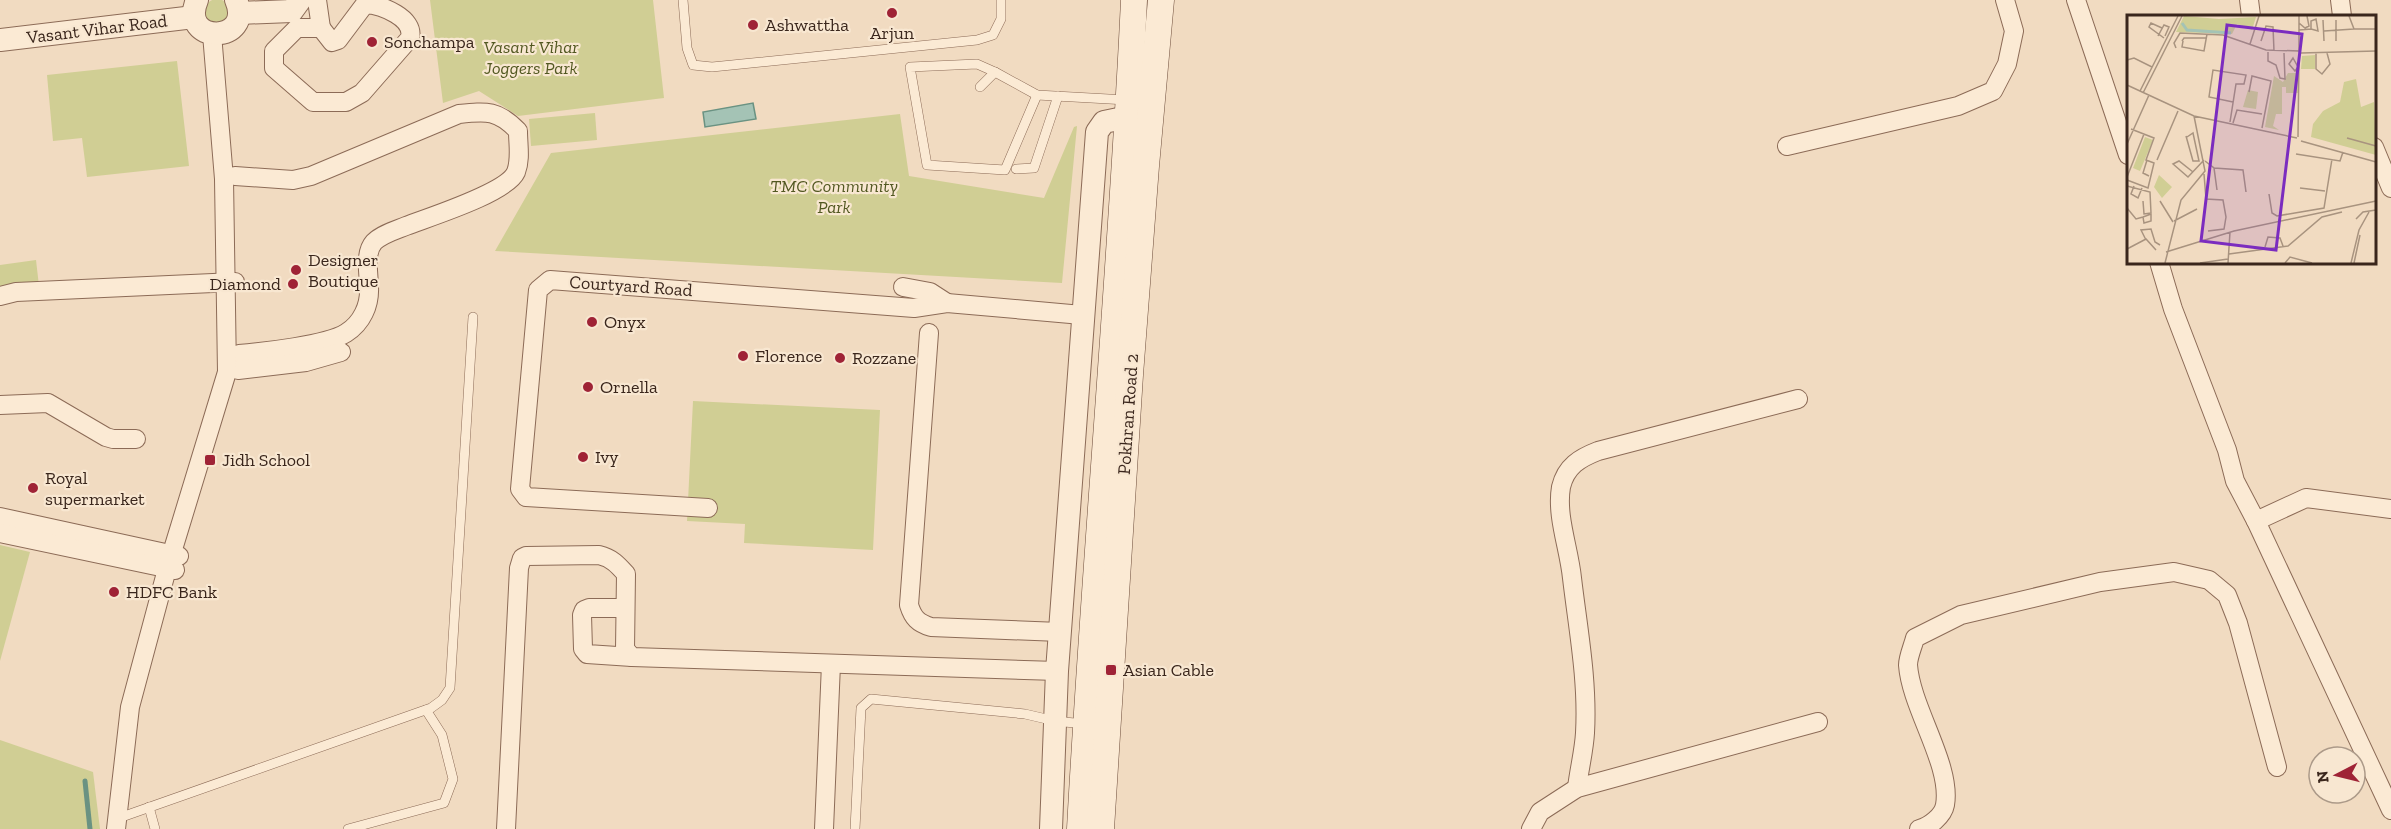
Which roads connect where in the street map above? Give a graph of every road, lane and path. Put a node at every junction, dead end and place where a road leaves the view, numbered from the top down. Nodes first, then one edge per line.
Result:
1 (300, 0) edge
2 (317, 0) edge
3 (683, 0) edge
4 (1001, 0) edge
5 (1134, 0) edge
6 (1161, 0) edge
7 (2005, 0) edge
8 (2076, 0) edge
9 (2249, 0) edge
10 (2340, 0) edge
11 (238, 7) edge
12 (195, 9) edge
13 (2251, 15) edge
14 (2342, 15) edge
15 (321, 28) junction
16 (216, 34) junction
17 (0, 40) edge
18 (995, 72) junction
19 (980, 87) dead end
20 (1037, 96) junction
21 (1058, 96) junction
22 (1129, 109) junction
23 (1787, 146) dead end
24 (2127, 152) edge
25 (2376, 152) edge
26 (230, 165) junction
27 (1016, 169) dead end
28 (2391, 188) edge
29 (2160, 264) edge
30 (231, 283) junction
31 (903, 287) dead end
32 (0, 296) edge
33 (947, 303) junction
34 (1082, 315) junction
35 (473, 317) dead end
36 (929, 333) dead end
37 (341, 352) dead end
38 (238, 362) junction
39 (1798, 399) dead end
40 (0, 405) edge
41 (136, 439) dead end
42 (708, 508) dead end
43 (2391, 509) edge
44 (2256, 521) junction
45 (3, 525) edge
46 (173, 563) junction
47 (625, 608) junction
48 (1060, 632) junction
49 (632, 657) junction
50 (831, 664) junction
51 (1057, 671) junction
52 (426, 710) junction
53 (1055, 721) junction
54 (1818, 722) dead end
55 (1096, 725) junction
56 (2277, 767) dead end
57 (1577, 788) junction
58 (149, 807) junction
59 (2391, 810) edge
60 (116, 824) edge
61 (155, 829) edge
62 (348, 829) edge
63 (506, 829) edge
64 (824, 829) edge
65 (855, 829) edge
66 (1051, 829) edge
67 (1080, 829) edge
68 (1101, 829) edge
69 (1531, 829) edge
70 (1918, 829) edge

1 - 11 street
2 - 15 street
3 - 4 lane
5 - 22 main road, Pokhran Road 2
6 - 55 main road, Pokhran Road 2
7 - 23 street
8 - 24 street
9 - 13 street
10 - 14 street
11 - 16 street
12 - 16 street
12 - 17 street, Vasant Vihar Road
15 - 15 street
16 - 26 street
18 - 19 lane
18 - 20 lane
18 - 20 lane
20 - 21 lane
21 - 22 lane
21 - 27 lane
22 - 34 street
22 - 55 main road, Pokhran Road 2
25 - 28 street
26 - 30 street
26 - 38 street
29 - 44 street
30 - 32 street
30 - 38 street
30 - 46 street
31 - 33 street
33 - 34 street, Courtyard Road
33 - 42 street, Courtyard Road
34 - 48 street
35 - 52 lane
36 - 48 street
37 - 38 street
38 - 46 street
39 - 57 street
40 - 41 street
43 - 44 street
44 - 59 street
45 - 46 street
46 - 60 street
47 - 49 street
47 - 49 street
47 - 63 street
48 - 51 street
49 - 50 street
50 - 51 street
50 - 64 street
51 - 53 street
52 - 58 lane
52 - 62 lane
53 - 55 lane
53 - 65 lane
53 - 66 street
54 - 57 street
55 - 67 main road, Pokhran Road 2
55 - 68 main road, Pokhran Road 2
56 - 70 street
57 - 69 street
58 - 60 lane
58 - 61 lane

